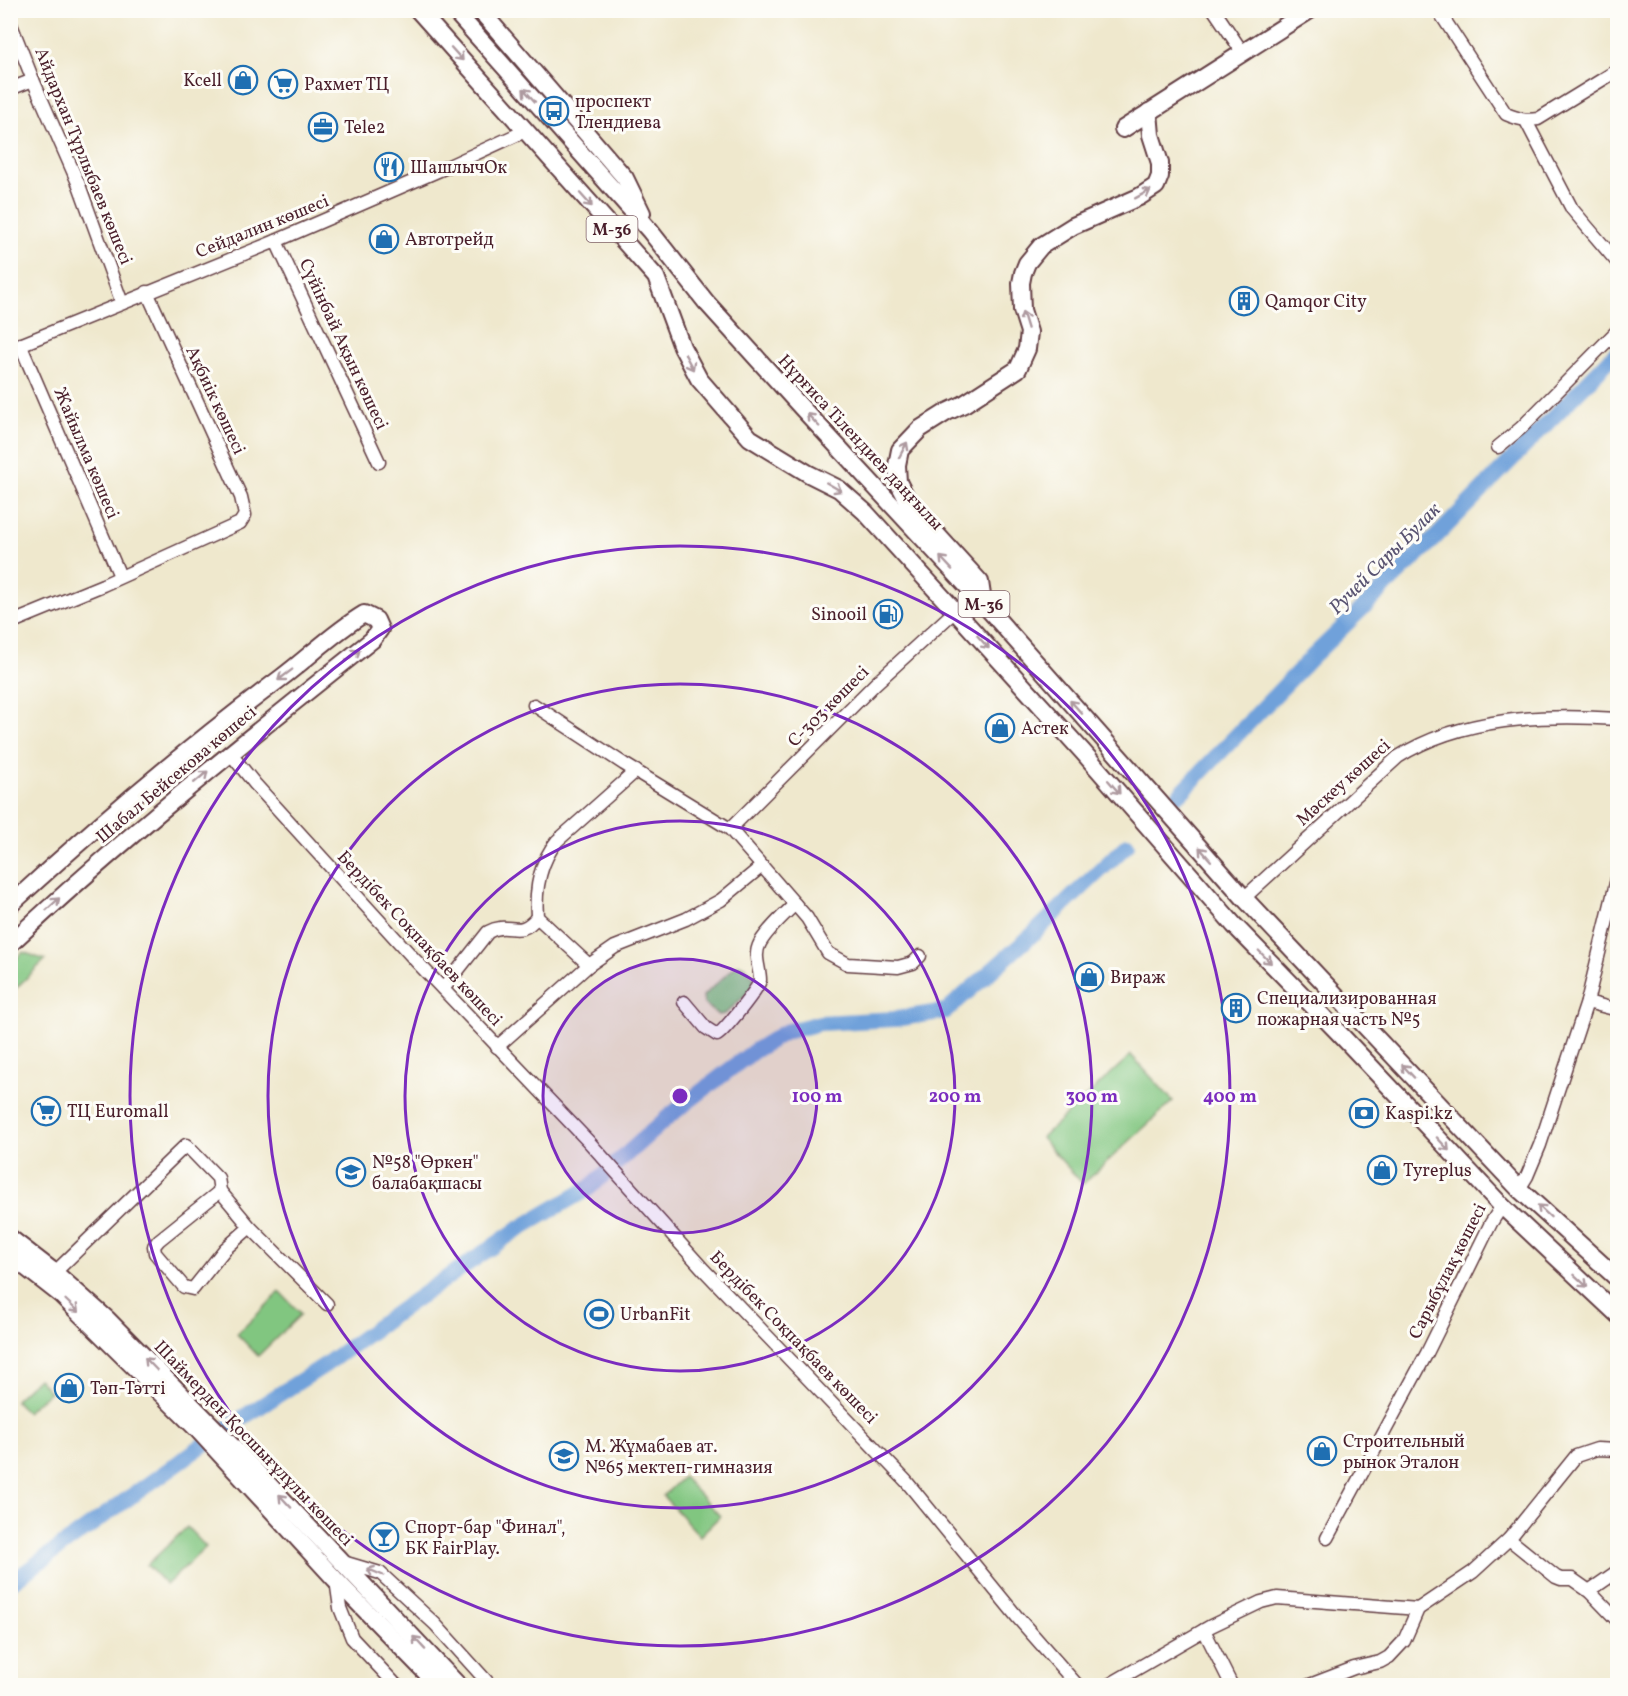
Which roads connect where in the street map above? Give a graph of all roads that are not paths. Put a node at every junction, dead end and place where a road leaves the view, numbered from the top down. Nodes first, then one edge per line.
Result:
1 (418, 10) edge
2 (480, 10) edge
3 (1214, 10) edge
4 (1310, 10) edge
5 (1438, 10) edge
6 (454, 11) edge
7 (10, 22) edge
8 (431, 26) junction
9 (1243, 53) junction
10 (1617, 70) edge
11 (33, 80) junction
12 (10, 89) edge
13 (1149, 112) junction
14 (1522, 120) junction
15 (1123, 129) dead end
16 (525, 131) junction
17 (650, 231) junction
18 (276, 241) junction
19 (675, 262) junction
20 (1617, 263) edge
21 (656, 278) junction
22 (147, 292) junction
23 (122, 303) junction
24 (1617, 330) edge
25 (15, 346) edge
26 (1498, 447) dead end
27 (379, 462) dead end
28 (120, 576) junction
29 (983, 603) junction
30 (955, 611) junction
31 (10, 623) edge
32 (534, 705) dead end
33 (1617, 719) edge
34 (1102, 736) junction
35 (1083, 752) junction
36 (230, 753) junction
37 (636, 771) junction
38 (730, 829) junction
39 (762, 866) junction
40 (1617, 875) edge
41 (1244, 898) junction
42 (795, 904) junction
43 (10, 905) edge
44 (1225, 915) junction
45 (537, 917) junction
46 (10, 944) edge
47 (920, 956) dead end
48 (589, 965) junction
49 (443, 989) junction
50 (684, 1002) dead end
51 (1587, 1002) junction
52 (1617, 1010) edge
53 (496, 1047) junction
54 (1519, 1189) junction
55 (220, 1191) junction
56 (1502, 1206) junction
57 (250, 1227) junction
58 (10, 1238) edge
59 (10, 1255) edge
60 (50, 1277) junction
61 (1617, 1279) edge
62 (327, 1304) dead end
63 (1617, 1315) edge
64 (1617, 1450) edge
65 (230, 1453) junction
66 (1327, 1538) dead end
67 (1509, 1539) junction
68 (341, 1561) junction
69 (1617, 1571) edge
70 (335, 1579) junction
71 (1589, 1591) junction
72 (1418, 1609) junction
73 (1617, 1621) edge
74 (1204, 1630) junction
75 (397, 1686) edge
76 (439, 1686) edge
77 (459, 1686) edge
78 (491, 1686) edge
79 (1078, 1686) edge
80 (1107, 1686) edge
81 (1232, 1686) edge
82 (1307, 1686) edge

1 - 8 main road, M-36
2 - 17 main road
3 - 9 street
4 - 9 main road
5 - 14 street
6 - 8 main road
17 -> 6 main road, Нұрғиса Тілендиев даңғылы / M-36
7 - 11 street, Айдархан Тұрлыбаев көшесі
8 -> 16 main road, M-36
9 - 13 main road
10 - 14 street
11 - 12 street
11 - 23 street, Айдархан Тұрлыбаев көшесі
13 - 15 main road
29 -> 13 main road
14 - 20 street
16 - 18 street, Сейдалин көшесі
16 -> 21 main road, M-36
17 - 19 main road, Нұрғиса Тілендиев даңғылы / M-36
18 - 22 street, Сейдалин көшесі
18 - 27 street, Сүйінбай Ақын көшесі
19 - 21 main road
29 -> 19 main road, Нұрғиса Тілендиев даңғылы / M-36
21 -> 30 main road, M-36
22 - 23 street, Сейдалин көшесі
22 - 28 street, Ақбиік көшесі
23 - 25 street, Сейдалин көшесі
24 - 26 street
25 - 28 street, Жайылма көшесі
28 - 31 street
34 -> 29 main road, Нұрғиса Тілендиев даңғылы / M-36
30 -> 35 main road, M-36
30 - 38 street, С-303 көшесі
32 - 37 street
33 - 41 street, Мәскеу көшесі
34 - 35 main road
41 -> 34 main road, Нұрғиса Тілендиев даңғылы / M-36
35 -> 44 main road, M-36
36 -> 43 main road, Шабал Бейсекова көшесі
46 -> 36 main road, Шабал Бейсекова көшесі
36 - 49 street, Бердібек Соқпақбаев көшесі
37 - 38 street
37 - 45 street
38 - 39 street
39 - 42 street
39 - 48 street
40 - 51 street, Сарыбұлақ көшесі
41 - 44 main road, Мәскеу көшесі
54 -> 41 main road, M-36
42 - 47 street
42 - 50 street
44 -> 56 main road, M-36
45 - 48 street
45 - 49 street
48 - 53 street
49 - 53 street, Бердібек Соқпақбаев көшесі
51 - 52 street
51 - 54 street, Сарыбұлақ көшесі
53 - 79 street, Бердібек Соқпақбаев көшесі
54 - 56 main road, Сарыбұлақ көшесі
61 -> 54 main road, M-36
55 - 57 street
55 - 57 street
55 - 60 street
56 -> 63 main road, M-36
56 - 66 street, Сарыбұлақ көшесі
57 - 62 street
58 - 60 main road, Шаймерден Қосшығұлұлы көшесі
59 - 60 main road, Шаймерден Қосшығұлұлы көшесі
60 - 65 main road, Шаймерден Қосшығұлұлы көшесі
64 - 67 street
68 -> 65 main road, Шаймерден Қосшығұлұлы көшесі
65 - 70 main road, Шаймерден Қосшығұлұлы көшесі
67 - 71 street
67 - 72 street
77 -> 68 main road, Шаймерден Қосшығұлұлы көшесі
78 -> 68 street
69 - 71 street
70 - 75 street
70 - 76 main road, Шаймерден Қосшығұлұлы көшесі
71 - 73 street
72 - 74 street
72 - 82 street
74 - 80 street
74 - 81 street

